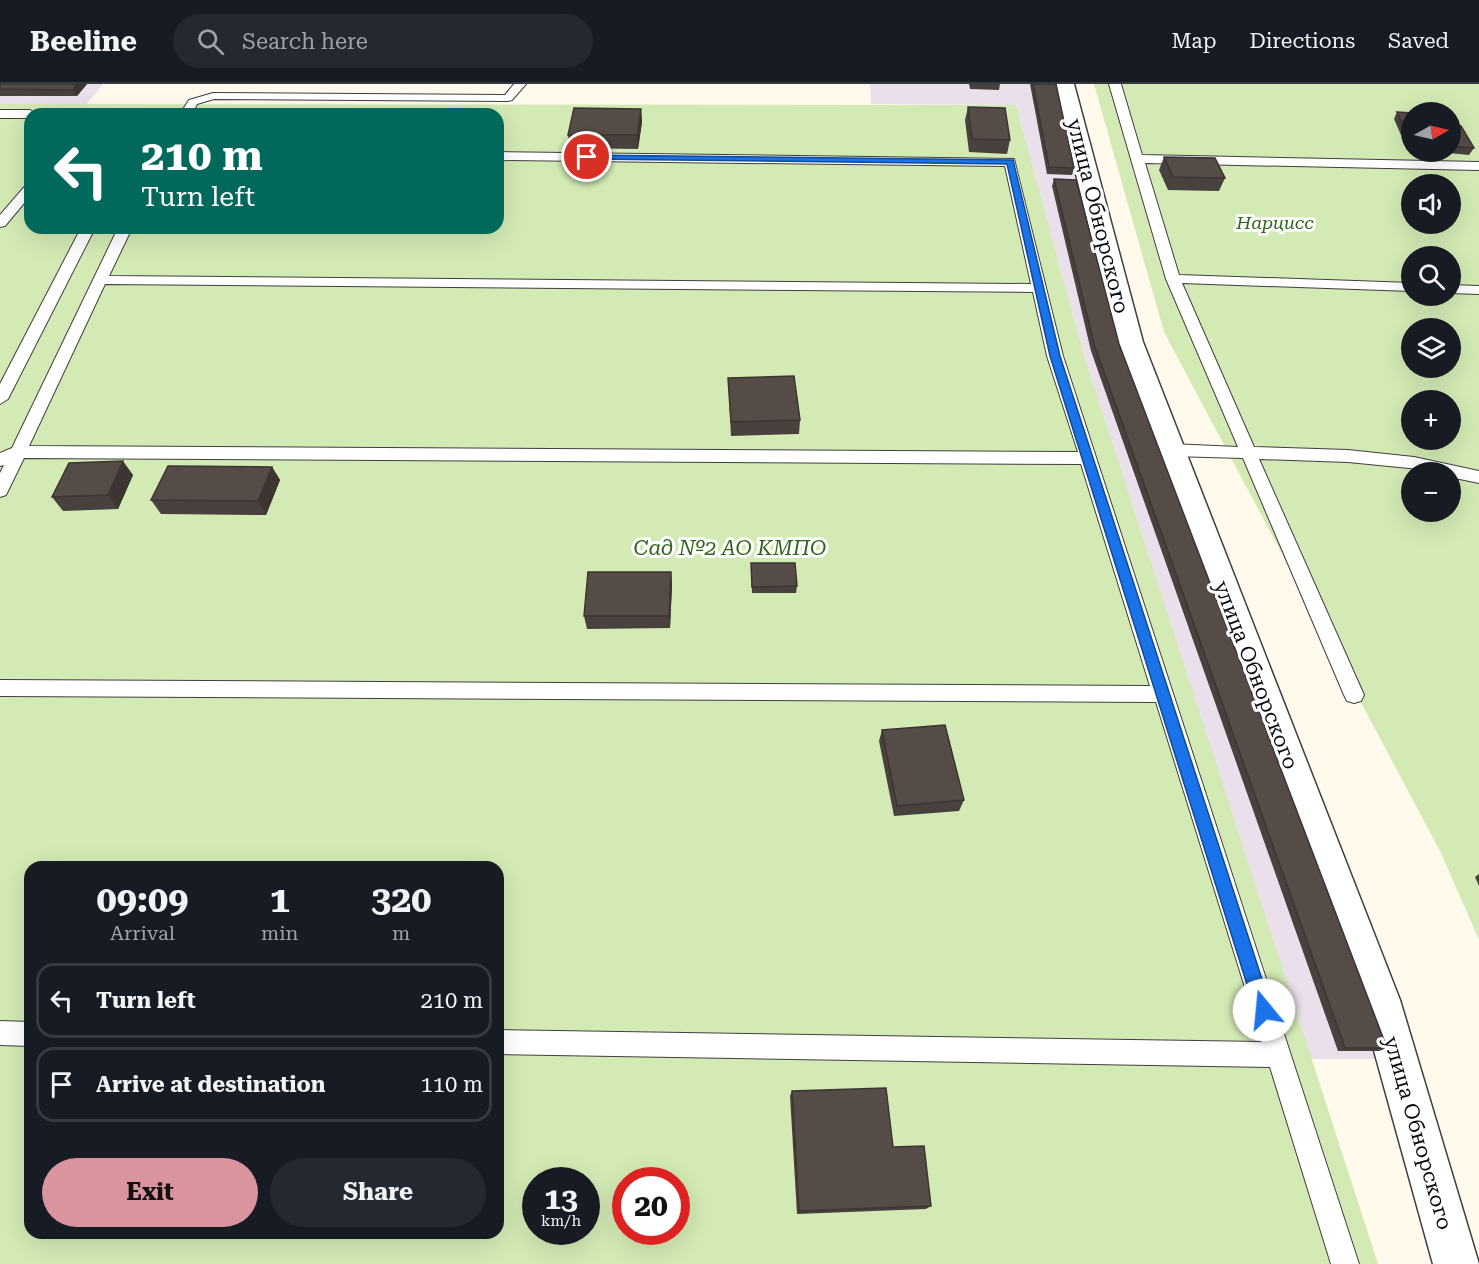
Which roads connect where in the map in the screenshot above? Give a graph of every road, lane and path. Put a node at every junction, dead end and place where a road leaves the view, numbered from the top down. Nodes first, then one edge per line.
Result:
1 (520, 84) edge
2 (1064, 84) edge
3 (1115, 84) edge
4 (190, 108) edge
5 (0, 114) edge
6 (24, 114) edge
7 (504, 156) edge
8 (1137, 159) junction
9 (1479, 166) edge
10 (24, 195) edge
11 (0, 223) edge
12 (85, 234) edge
13 (122, 234) edge
14 (1173, 279) junction
15 (100, 280) junction
16 (1401, 287) edge
17 (1040, 288) junction
18 (1461, 289) edge
19 (1479, 290) edge
20 (0, 399) edge
21 (1172, 450) junction
22 (19, 452) junction
23 (1249, 453) junction
24 (1088, 458) junction
25 (0, 459) edge
26 (1479, 477) edge
27 (0, 491) edge
28 (0, 688) edge
29 (1163, 694) junction
30 (1354, 695) dead end
31 (0, 1033) edge
32 (24, 1034) edge
33 (504, 1042) edge
34 (1278, 1055) junction
35 (1345, 1264) edge
36 (1456, 1264) edge

1 - 4 lane
2 - 21 street, улица Обнорского
3 - 8 lane
5 - 6 lane
7 - 17 lane
8 - 9 lane
8 - 14 lane
10 - 11 lane
12 - 20 lane
13 - 15 lane
14 - 16 lane
14 - 23 lane
15 - 17 lane
15 - 22 lane
17 - 24 lane
18 - 19 lane
21 - 23 lane
21 - 36 street, улица Обнорского
22 - 24 lane
22 - 25 lane
22 - 27 lane
23 - 26 lane
23 - 30 lane
24 - 29 lane
28 - 29 lane
29 - 34 lane
31 - 32 lane
33 - 34 lane
34 - 35 lane

